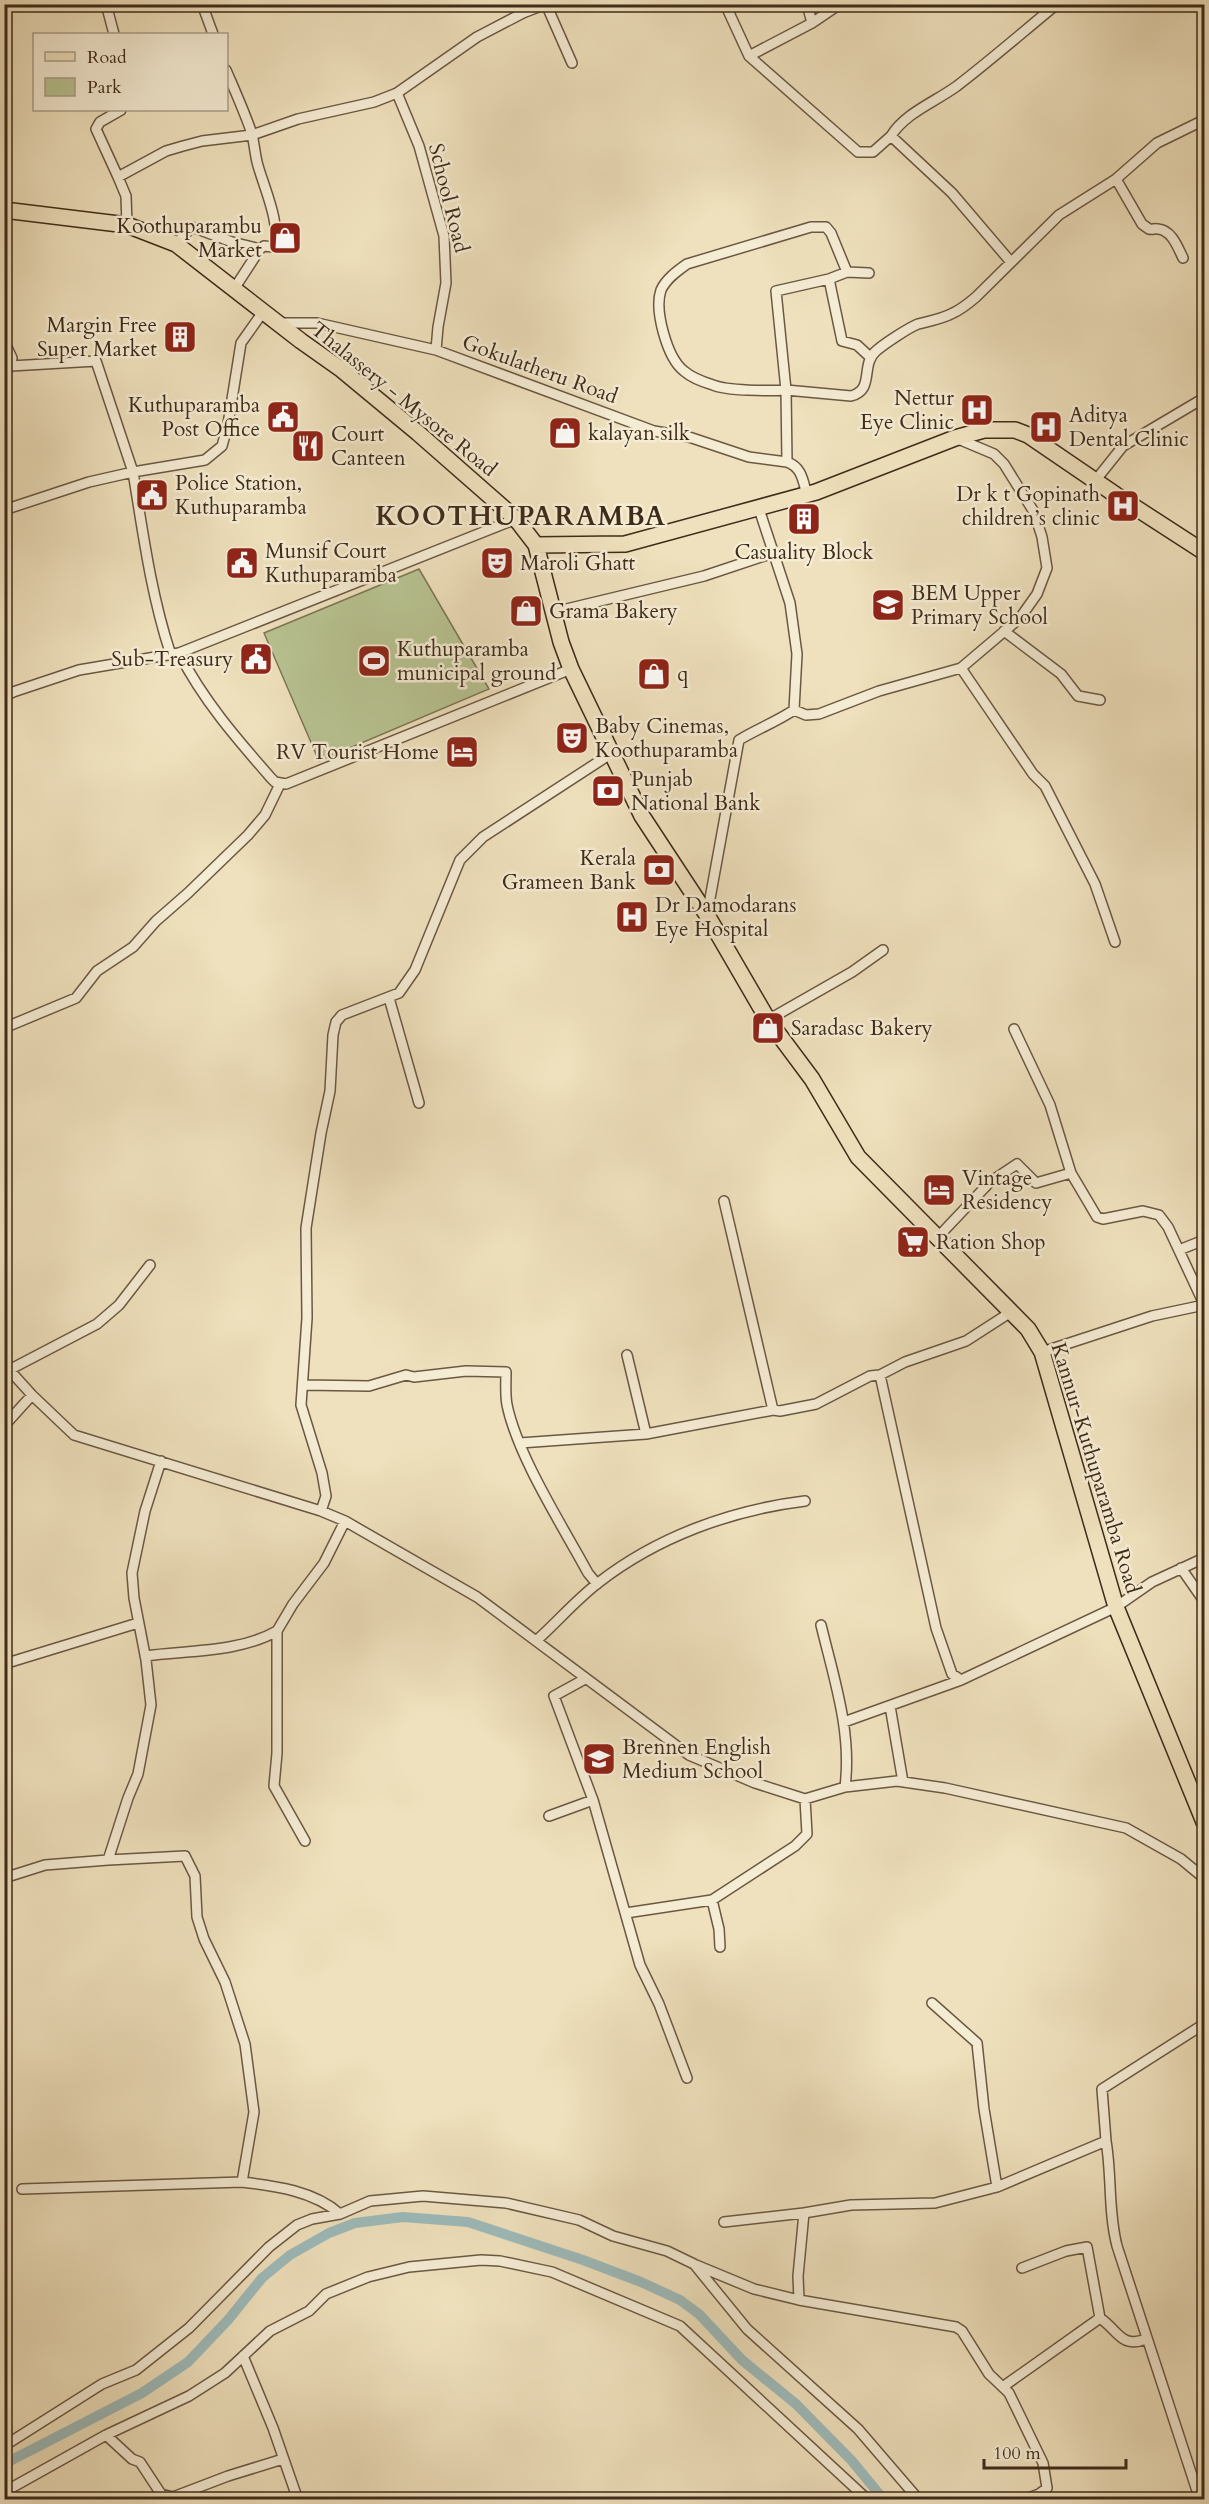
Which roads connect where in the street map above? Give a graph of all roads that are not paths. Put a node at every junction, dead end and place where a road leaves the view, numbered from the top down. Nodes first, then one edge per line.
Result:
1 (106, 4) edge
2 (202, 4) edge
3 (546, 4) edge
4 (725, 4) edge
5 (807, 4) edge
6 (840, 4) edge
7 (1058, 4) edge
8 (521, 9) edge
9 (812, 23) junction
10 (114, 33) edge
11 (213, 33) edge
12 (749, 56) junction
13 (572, 63) dead end
14 (228, 75) edge
15 (397, 93) junction
16 (119, 111) edge
17 (1204, 120) edge
18 (252, 135) junction
19 (891, 136) junction
20 (118, 177) junction
21 (1116, 179) junction
22 (4, 210) edge
23 (127, 225) junction
24 (176, 244) junction
25 (260, 249) junction
26 (1183, 258) dead end
27 (1010, 261) junction
28 (847, 272) junction
29 (869, 273) dead end
30 (829, 279) junction
31 (234, 289) junction
32 (263, 312) junction
33 (278, 323) junction
34 (4, 341) edge
35 (436, 350) junction
36 (870, 357) junction
37 (8, 369) edge
38 (786, 390) junction
39 (1204, 398) edge
40 (955, 438) junction
41 (787, 462) junction
42 (133, 472) junction
43 (1095, 481) junction
44 (807, 495) junction
45 (759, 509) junction
46 (4, 510) edge
47 (516, 519) junction
48 (536, 545) junction
49 (1204, 552) edge
50 (773, 553) junction
51 (554, 612) junction
52 (1004, 631) junction
53 (174, 652) junction
54 (961, 668) junction
55 (571, 669) junction
56 (4, 697) edge
57 (1100, 700) dead end
58 (794, 710) junction
59 (612, 753) junction
60 (280, 784) junction
61 (707, 915) junction
62 (1115, 942) dead end
63 (883, 951) dead end
64 (389, 998) junction
65 (768, 1020) junction
66 (4, 1028) edge
67 (1014, 1029) dead end
68 (419, 1103) dead end
69 (1071, 1173) junction
70 (724, 1201) dead end
71 (938, 1237) junction
72 (1204, 1240) edge
73 (1179, 1250) junction
74 (150, 1265) dead end
75 (1204, 1305) edge
76 (1011, 1312) junction
77 (1042, 1353) junction
78 (627, 1354) dead end
79 (7, 1367) edge
80 (880, 1375) junction
81 (303, 1386) junction
82 (32, 1395) junction
83 (773, 1410) junction
84 (4, 1426) edge
85 (646, 1434) junction
86 (520, 1443) junction
87 (161, 1461) junction
88 (805, 1501) dead end
89 (321, 1511) junction
90 (345, 1521) junction
91 (1204, 1558) edge
92 (1180, 1568) junction
93 (597, 1584) junction
94 (1204, 1601) edge
95 (1116, 1607) junction
96 (138, 1623) junction
97 (821, 1625) dead end
98 (277, 1631) junction
99 (537, 1640) junction
100 (145, 1656) junction
101 (4, 1664) edge
102 (585, 1679) junction
103 (961, 1680) junction
104 (890, 1706) junction
105 (844, 1722) junction
106 (903, 1782) junction
107 (844, 1787) junction
108 (805, 1799) junction
109 (593, 1800) junction
110 (549, 1816) dead end
111 (1204, 1822) edge
112 (305, 1841) dead end
113 (108, 1860) junction
114 (4, 1878) edge
115 (1204, 1878) edge
116 (712, 1900) junction
117 (626, 1913) junction
118 (720, 1947) dead end
119 (932, 2003) dead end
120 (1204, 2024) edge
121 (687, 2078) dead end
122 (1106, 2141) junction
123 (242, 2182) junction
124 (997, 2187) junction
125 (22, 2189) dead end
126 (340, 2214) junction
127 (804, 2214) junction
128 (724, 2222) dead end
129 (694, 2264) junction
130 (1022, 2268) dead end
131 (799, 2300) junction
132 (1100, 2318) junction
133 (1146, 2338) junction
134 (243, 2356) junction
135 (1004, 2386) junction
136 (106, 2435) junction
137 (4, 2446) edge
138 (283, 2459) junction
139 (4, 2492) edge
140 (298, 2499) edge
141 (868, 2499) edge
142 (919, 2499) edge
143 (1023, 2499) edge
144 (1200, 2499) edge

1 - 10 street
2 - 11 street
3 - 8 street
3 - 13 street
4 - 12 street
5 - 9 street
6 - 9 street
7 - 19 street
8 - 15 street
9 - 12 street
12 - 19 street
14 - 18 street
15 - 18 street
15 - 35 street, School Road
16 - 20 street
17 - 21 street
18 - 20 street
18 - 25 street
19 - 27 street
20 - 23 street
21 - 26 street
21 - 27 street
22 - 23 main road, Thalassery - Mysore Road
23 - 24 main road, Thalassery - Mysore Road
24 - 25 street
24 - 31 main road, Thalassery - Mysore Road
25 - 31 street
27 - 36 street
28 - 29 street
28 - 30 street
28 - 38 street
30 - 36 street
30 - 38 street
31 - 32 main road, Thalassery - Mysore Road
32 - 33 main road, Thalassery - Mysore Road
32 - 42 street
33 - 35 street, Gokulatheru Road
33 - 47 main road, Thalassery - Mysore Road
34 - 37 street
35 - 41 street, Gokulatheru Road
36 - 38 street
37 - 42 street
38 - 41 street
39 - 43 street
40 - 43 main road
40 - 44 main road
40 - 52 street
41 - 44 street
42 - 46 street
42 - 53 street
43 - 49 main road
44 - 45 main road
45 - 48 main road
45 - 50 street
47 - 48 main road, Thalassery - Mysore Road
47 - 53 street
48 - 51 main road, Kannur-Kuthuparamba Road
50 - 51 street
50 - 58 street
51 - 55 main road, Kannur-Kuthuparamba Road
52 - 54 street
52 - 57 street
53 - 56 street
53 - 60 street
54 - 58 street
54 - 62 street
55 - 59 main road, Kannur-Kuthuparamba Road
55 - 60 street
58 - 61 street
59 - 61 main road, Kannur-Kuthuparamba Road
59 - 64 street
60 - 66 street
61 - 65 main road, Kannur-Kuthuparamba Road
63 - 65 street
64 - 68 street
64 - 81 street
65 - 71 main road, Kannur-Kuthuparamba Road
67 - 69 street
69 - 71 street
69 - 73 street
70 - 83 street
71 - 76 main road, Kannur-Kuthuparamba Road
72 - 73 street
73 - 75 street
74 - 79 street
75 - 77 street
76 - 77 main road, Kannur-Kuthuparamba Road
76 - 80 street
77 - 95 main road, Kannur-Kuthuparamba Road
78 - 85 street
79 - 82 street
80 - 83 street
80 - 103 street
81 - 86 street
81 - 89 street
82 - 84 street
82 - 87 street
83 - 85 street
85 - 86 street
86 - 93 street
87 - 89 street
87 - 96 street
88 - 93 street
89 - 90 street
90 - 98 street
90 - 99 street
91 - 92 street
92 - 94 street
92 - 95 street
93 - 99 street
95 - 103 street
95 - 111 main road, Kannur-Kuthuparamba Road
96 - 100 street
96 - 101 street
97 - 105 street
98 - 100 street
98 - 112 street
99 - 102 street
100 - 113 street
102 - 108 street
102 - 109 street
103 - 104 street
104 - 105 street
104 - 106 street
105 - 107 street
106 - 107 street
106 - 115 street
107 - 108 street
108 - 116 street
109 - 110 street
109 - 117 street
113 - 114 street
113 - 123 street
116 - 117 street
116 - 118 street
117 - 121 street
119 - 124 street
120 - 122 street
122 - 124 street
122 - 133 street
123 - 125 street
123 - 126 street
124 - 127 street
126 - 129 street
126 - 137 street
127 - 128 street
127 - 131 street
129 - 131 street
129 - 142 street
130 - 132 street
131 - 135 street
132 - 133 street
132 - 135 street
133 - 144 street
134 - 136 street
134 - 138 street
134 - 141 street
135 - 143 street
136 - 138 street
136 - 139 street
138 - 140 street

